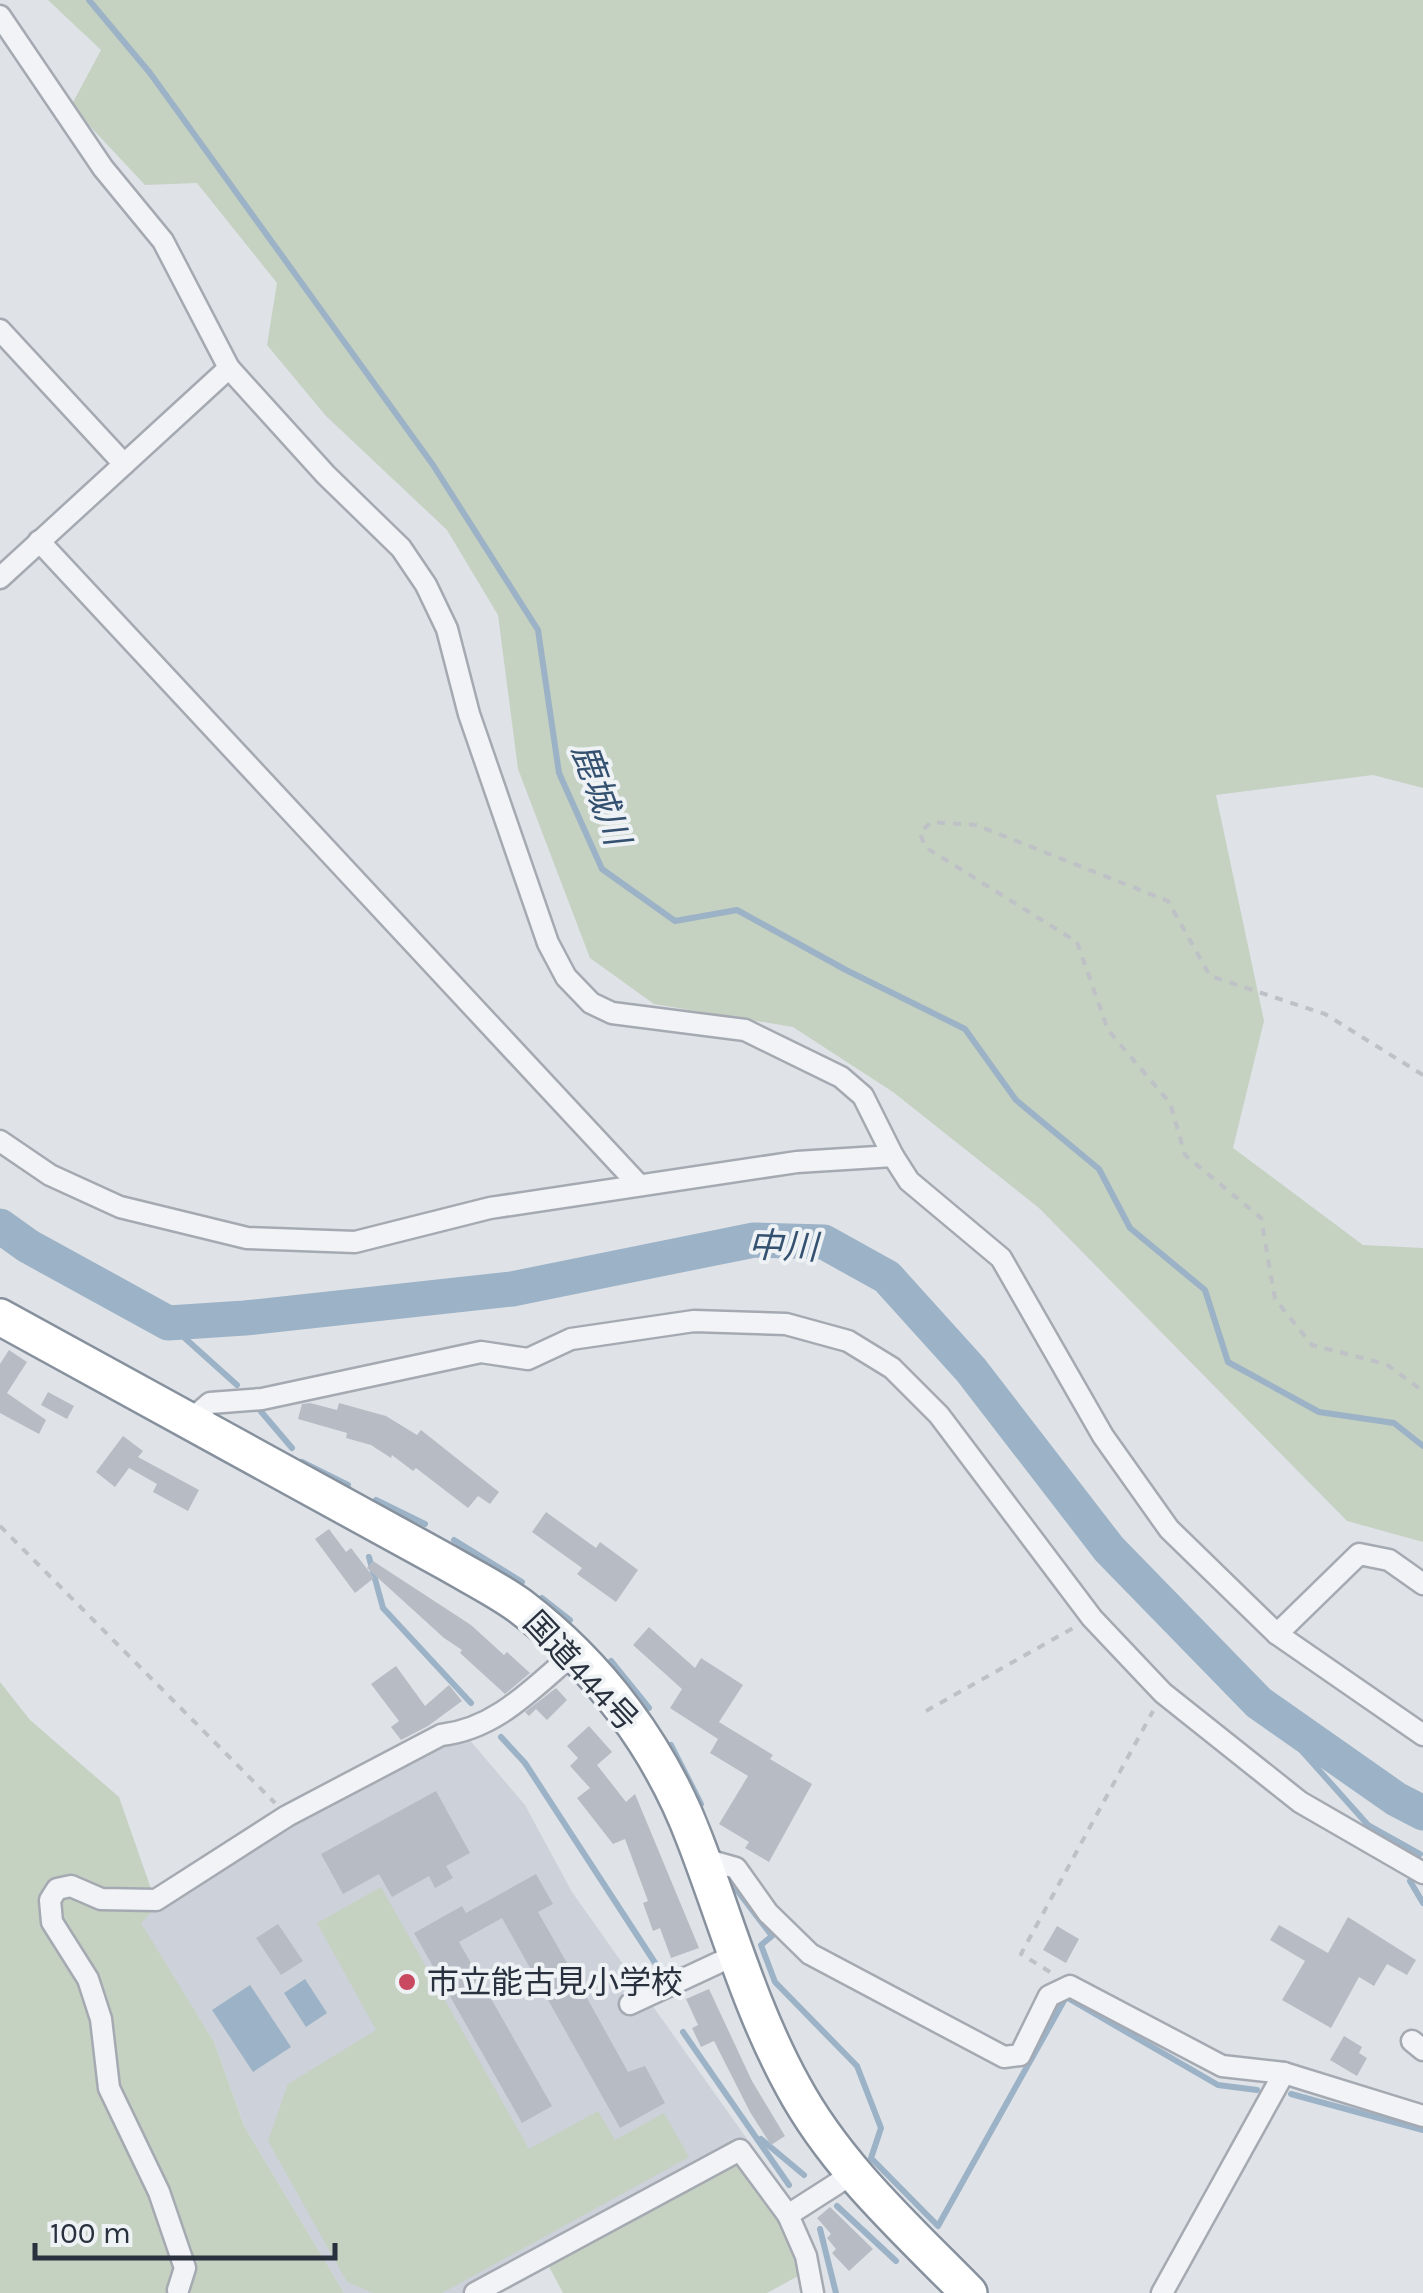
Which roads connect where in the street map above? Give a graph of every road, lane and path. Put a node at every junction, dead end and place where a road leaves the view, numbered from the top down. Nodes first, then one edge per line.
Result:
1 (0, 16) edge
2 (0, 330) edge
3 (229, 368) junction
4 (124, 464) junction
5 (40, 541) junction
6 (0, 578) edge
7 (1423, 1075) edge
8 (0, 1141) edge
9 (893, 1156) junction
10 (639, 1185) junction
11 (0, 1318) edge
12 (1423, 1391) edge
13 (188, 1422) junction
14 (0, 1526) edge
15 (1423, 1584) edge
16 (1092, 1618) junction
17 (1276, 1634) junction
18 (573, 1654) junction
19 (1163, 1693) junction
20 (926, 1711) dead end
21 (1423, 1735) edge
22 (287, 1816) junction
23 (702, 1858) junction
24 (1423, 1873) edge
25 (735, 1955) junction
26 (1070, 1986) junction
27 (630, 2004) dead end
28 (1284, 2073) junction
29 (1423, 2116) edge
30 (852, 2174) junction
31 (788, 2216) junction
32 (174, 2292) edge
33 (475, 2293) edge
34 (813, 2293) edge
35 (969, 2293) edge
36 (1162, 2293) edge

1 - 3 street
2 - 4 street
3 - 4 street
3 - 9 street
4 - 5 street
5 - 6 street
5 - 10 street
7 - 12 path
8 - 10 street
9 - 10 street
9 - 17 street
11 - 13 highway, 国道444号
13 - 16 street
13 - 18 highway, 国道444号
14 - 22 path
15 - 17 street
16 - 19 street
16 - 20 path
17 - 21 street
18 - 22 street
18 - 23 highway, 国道444号
19 - 24 street
19 - 26 path
22 - 32 street
23 - 25 highway, 国道444号
23 - 26 street
25 - 27 street
25 - 30 highway, 国道444号
26 - 28 street
28 - 29 street
28 - 36 street
30 - 31 street
30 - 35 highway, 国道444号
31 - 33 street
31 - 34 street

